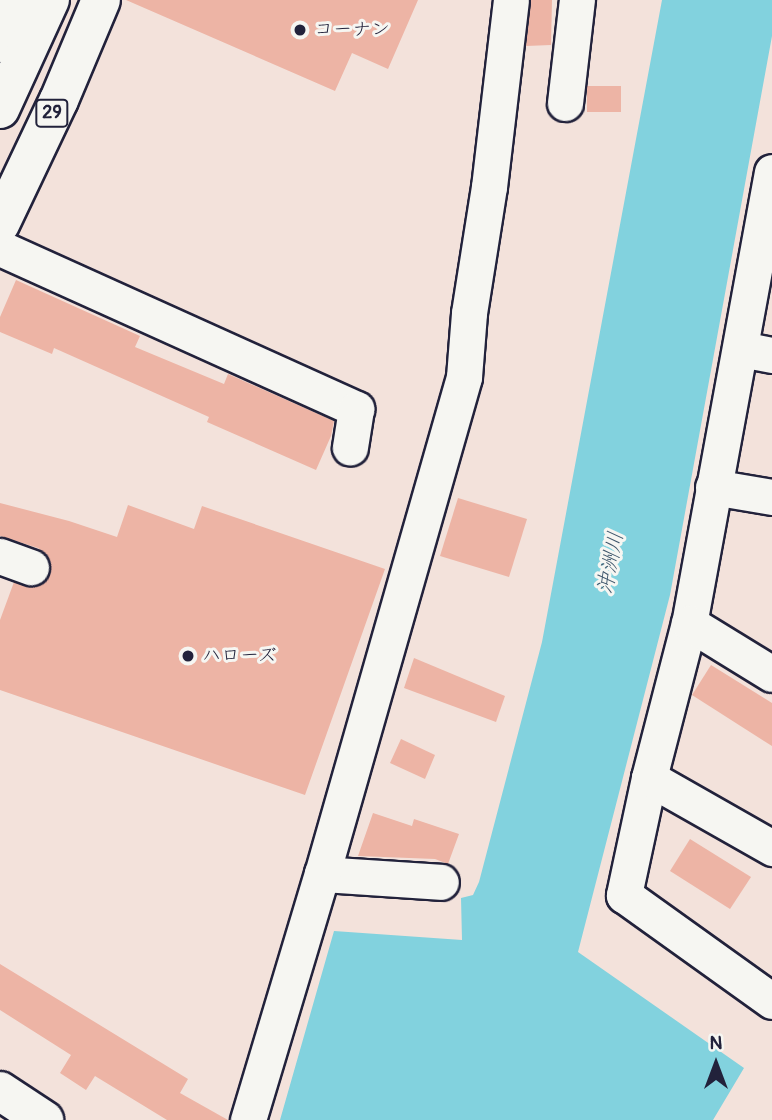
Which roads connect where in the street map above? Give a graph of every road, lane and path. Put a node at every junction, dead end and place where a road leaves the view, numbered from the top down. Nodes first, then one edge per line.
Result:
1 (20, 0) edge
2 (50, 0) edge
3 (100, 0) edge
4 (511, 0) edge
5 (577, 0) edge
6 (17, 39) edge
7 (565, 103) dead end
8 (0, 109) edge
9 (770, 192) edge
10 (0, 224) edge
11 (0, 248) edge
12 (756, 352) edge
13 (350, 448) dead end
14 (713, 487) junction
15 (772, 497) edge
16 (689, 623) junction
17 (772, 674) edge
18 (649, 778) junction
19 (772, 848) edge
20 (322, 874) junction
21 (441, 881) dead end
22 (772, 1001) edge
23 (0, 1091) edge
24 (44, 1120) edge
25 (248, 1120) edge

1 - 6 main road
2 - 6 main road, 29
3 - 10 main road, 29
4 - 20 street
5 - 7 street
6 - 8 main road, 29
9 - 12 street
11 - 13 street
12 - 14 street
14 - 15 street
14 - 16 street
16 - 17 street
16 - 18 street
18 - 19 street
18 - 22 street
20 - 21 street
20 - 25 street
23 - 24 main road

